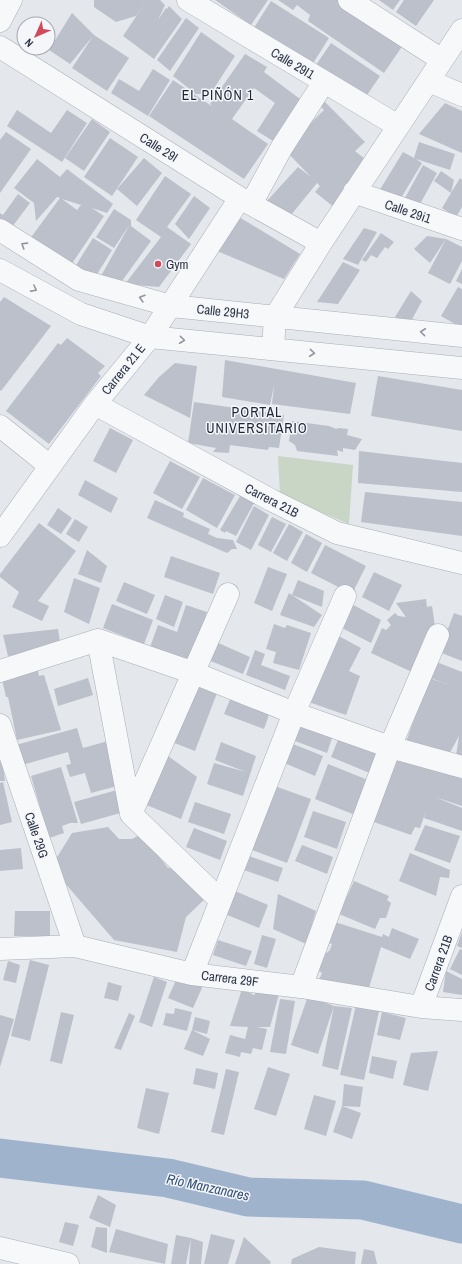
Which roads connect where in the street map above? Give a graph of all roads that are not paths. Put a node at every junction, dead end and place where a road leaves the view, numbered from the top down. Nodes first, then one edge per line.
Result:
1 (188, 0) edge
2 (349, 0) edge
3 (462, 30) edge
4 (0, 47) edge
5 (442, 60) junction
6 (429, 81) junction
7 (324, 82) junction
8 (462, 95) edge
9 (398, 126) junction
10 (354, 192) junction
11 (245, 201) junction
12 (462, 229) edge
13 (0, 230) edge
14 (321, 242) junction
15 (0, 270) edge
16 (171, 306) junction
17 (275, 317) junction
18 (462, 336) edge
19 (150, 337) junction
20 (273, 349) junction
21 (462, 368) edge
22 (95, 404) junction
23 (0, 426) edge
24 (50, 466) junction
25 (0, 536) edge
26 (462, 563) edge
27 (228, 594) dead end
28 (345, 596) dead end
29 (438, 635) dead end
30 (98, 640) junction
31 (0, 671) edge
32 (194, 673) junction
33 (294, 713) junction
34 (0, 725) edge
35 (390, 747) junction
36 (462, 767) edge
37 (131, 814) junction
38 (462, 896) edge
39 (220, 900) junction
40 (75, 946) junction
41 (0, 949) edge
42 (192, 974) junction
43 (301, 987) junction
44 (421, 1007) junction
45 (462, 1010) edge
46 (0, 1248) edge
47 (64, 1263) edge

1 - 7 street, Calle 29I1
2 - 5 street
3 - 5 street
4 - 11 street, Calle 29I
5 - 6 street
6 - 8 street
6 - 9 street
7 - 9 street, Calle 29I1
7 - 11 street, Carrera 21 E
9 - 10 street
10 - 12 street, Calle 29i1
10 - 14 street
11 - 14 street, Calle 29I
11 - 16 street, Carrera 21 E
16 -> 13 street, Calle 29H3
14 - 17 street
15 -> 19 street
16 - 17 street, Calle 29H3
16 - 19 street, Carrera 21 E
18 -> 17 street, Calle 29H3
17 - 20 street
19 -> 20 street
19 - 22 street, Carrera 21 E
20 -> 21 street
22 - 24 street, Carrera 21 E
22 - 26 street, Carrera 21B
23 - 24 street
24 - 25 street, Carrera 21 E
27 - 32 street
28 - 33 street
29 - 35 street
30 - 31 street
30 - 32 street
30 - 37 street
32 - 33 street
32 - 37 street
33 - 35 street
33 - 39 street
34 - 40 street, Calle 29G
35 - 36 street
35 - 43 street
37 - 39 street
38 - 44 street, Carrera 21B
39 - 42 street
40 - 41 street, Carrera 29F
40 - 42 street, Carrera 29F
42 - 43 street, Carrera 29F
43 - 44 street, Carrera 29F
44 - 45 street, Carrera 29F
46 - 47 street

